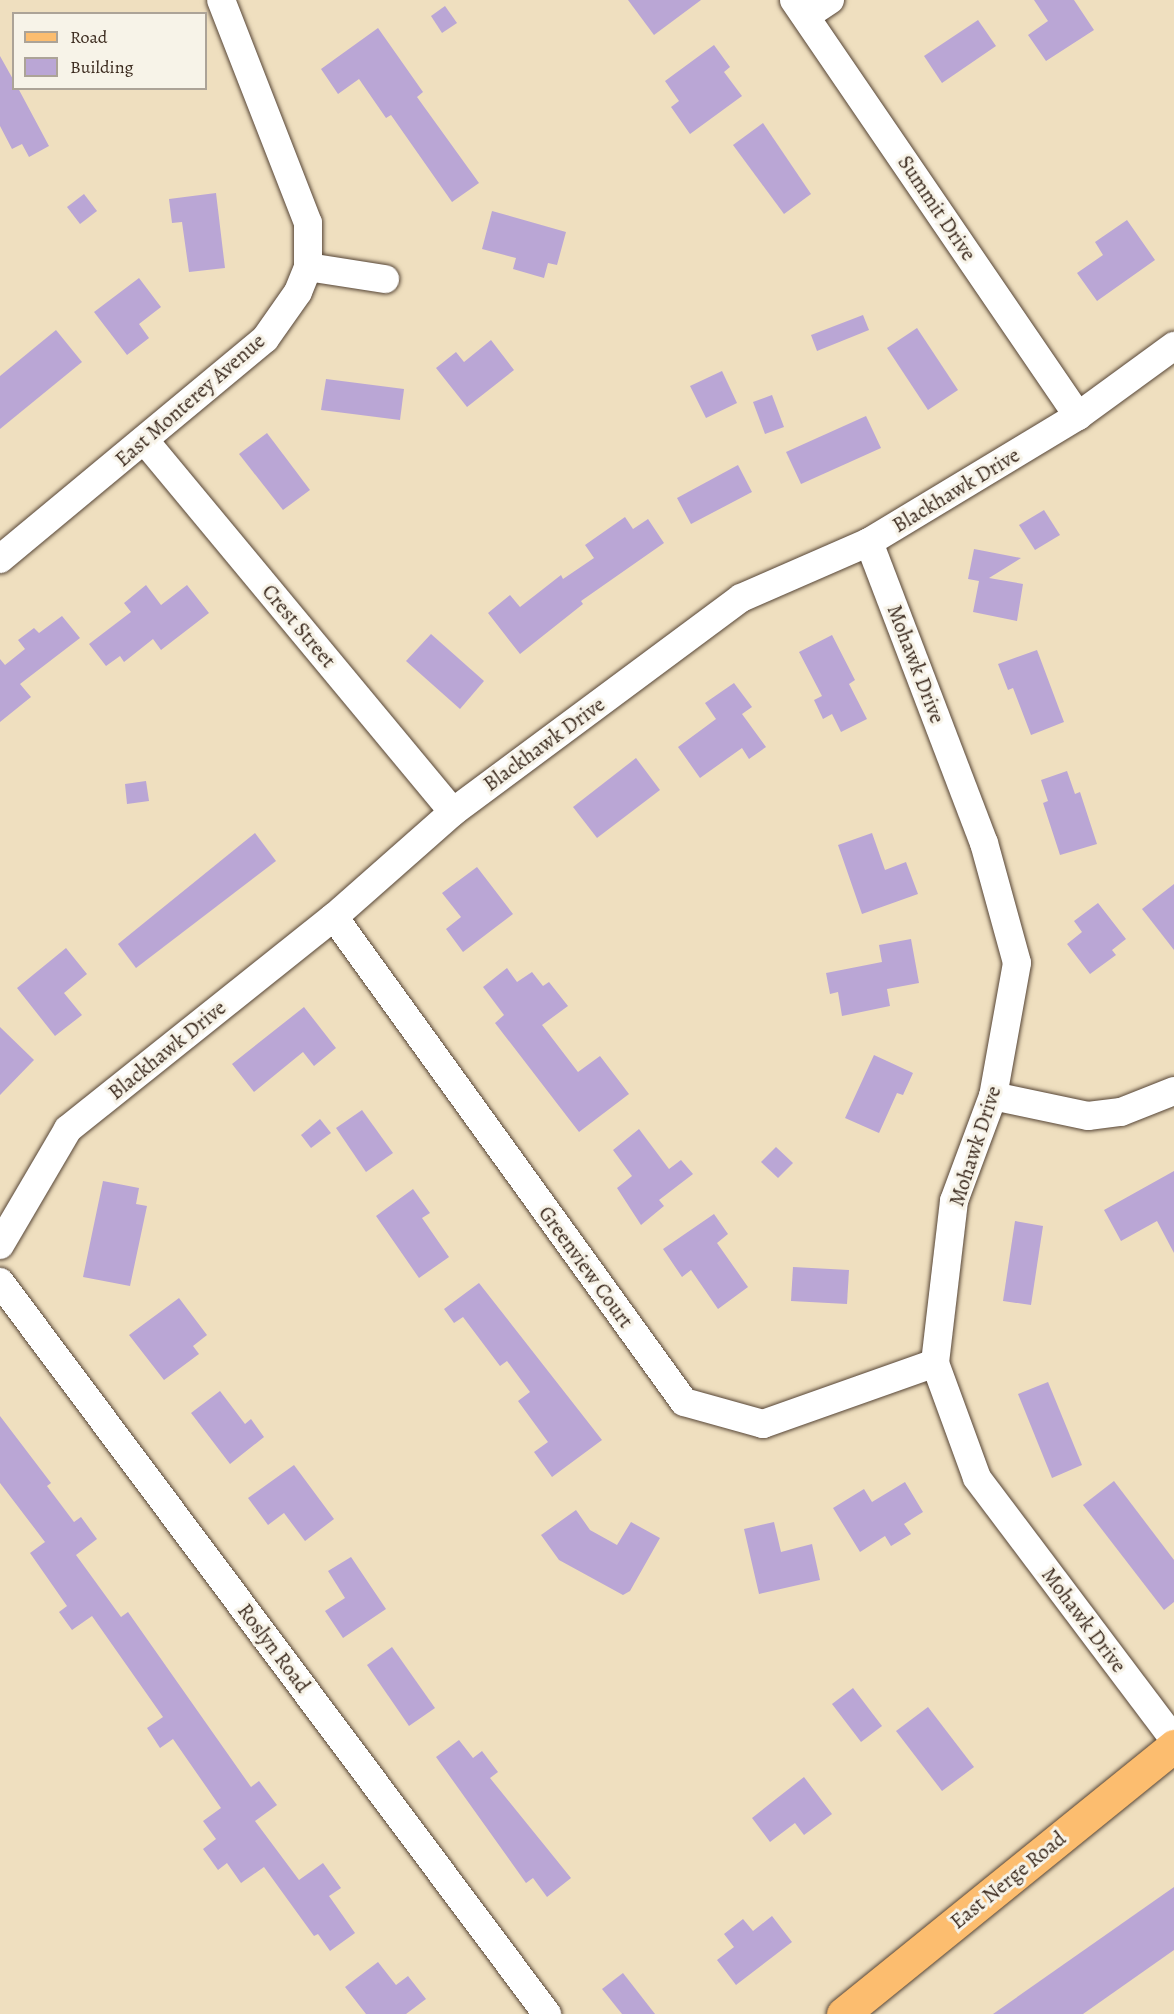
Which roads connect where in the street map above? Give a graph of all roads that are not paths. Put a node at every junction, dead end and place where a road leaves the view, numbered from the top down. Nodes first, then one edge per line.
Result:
1 (221, 0) edge
2 (830, 0) edge
3 (800, 8) edge
4 (308, 267) junction
5 (385, 279) dead end
6 (1174, 346) edge
7 (1078, 416) junction
8 (145, 441) junction
9 (869, 542) junction
10 (0, 559) edge
11 (453, 812) junction
12 (334, 917) junction
13 (1174, 1092) edge
14 (993, 1096) junction
15 (0, 1245) edge
16 (0, 1282) edge
17 (935, 1363) junction
18 (1174, 1739) edge
19 (1174, 1746) edge
20 (547, 2014) edge
21 (843, 2014) edge

1 - 4 street, East Monterey Avenue
2 - 3 street
3 - 7 street, Summit Drive
4 - 5 street
4 - 8 street, East Monterey Avenue
6 - 7 street, Blackhawk Drive
7 - 9 street, Blackhawk Drive
8 - 10 street, East Monterey Avenue
8 - 11 street, Crest Street
9 - 11 street, Blackhawk Drive
9 - 14 street, Mohawk Drive
11 - 12 street, Blackhawk Drive
12 - 15 street, Blackhawk Drive
12 - 17 street, Greenview Court
13 - 14 street
14 - 17 street, Mohawk Drive
16 - 20 street, Roslyn Road
17 - 18 street, Mohawk Drive
19 - 21 main road, East Nerge Road

